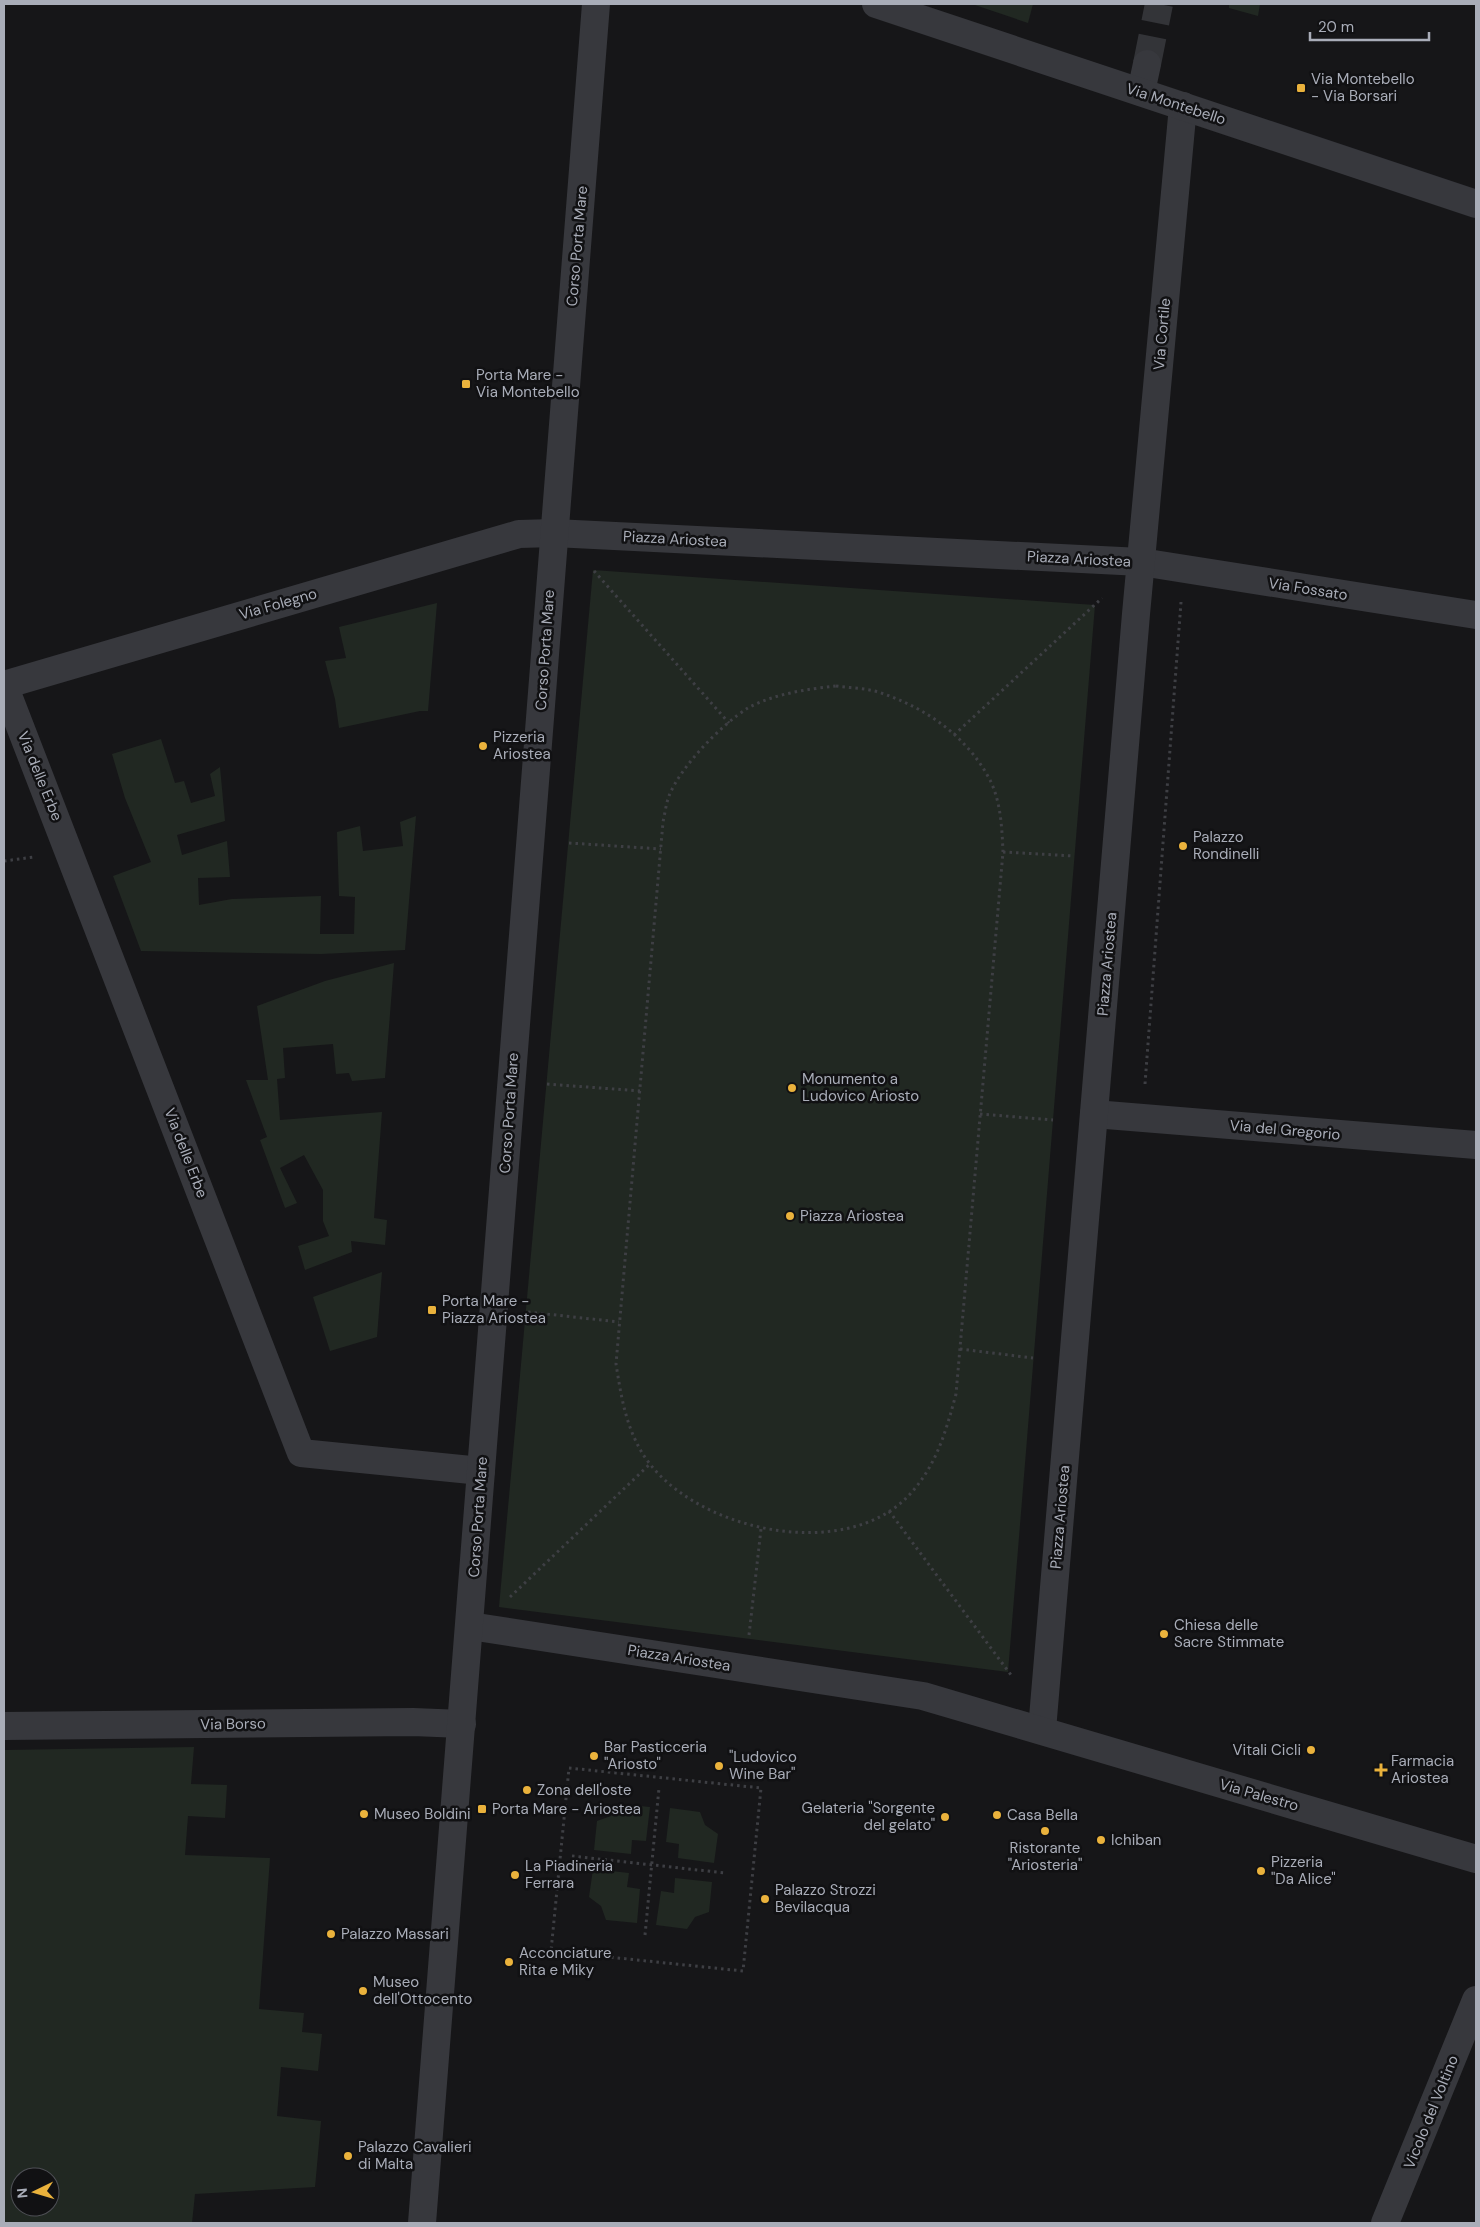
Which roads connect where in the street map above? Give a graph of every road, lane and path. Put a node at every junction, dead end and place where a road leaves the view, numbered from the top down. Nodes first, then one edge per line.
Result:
1 (596, 4) edge
2 (876, 4) edge
3 (1147, 64) tunnel mouth
4 (1141, 92) junction
5 (1183, 106) junction
6 (1476, 204) edge
7 (554, 533) junction
8 (1141, 562) junction
9 (594, 570) dead end
10 (1181, 601) dead end
11 (1476, 615) edge
12 (4, 685) edge
13 (729, 723) junction
14 (954, 735) junction
15 (569, 843) dead end
16 (661, 849) junction
17 (1003, 852) junction
18 (1074, 856) dead end
19 (547, 1084) dead end
20 (1145, 1088) dead end
21 (640, 1091) junction
22 (980, 1114) junction
23 (1094, 1114) junction
24 (1053, 1120) dead end
25 (1476, 1145) edge
26 (526, 1312) dead end
27 (619, 1322) junction
28 (960, 1349) junction
29 (1034, 1358) dead end
30 (651, 1463) junction
31 (481, 1471) junction
32 (889, 1511) junction
33 (760, 1529) junction
34 (474, 1627) junction
35 (749, 1639) dead end
36 (462, 1724) junction
37 (1043, 1724) junction
38 (4, 1726) edge
39 (660, 1788) dead end
40 (572, 1856) dead end
41 (1476, 1859) edge
42 (652, 1865) junction
43 (725, 1873) dead end
44 (645, 1935) dead end
45 (743, 1971) joint
46 (1476, 2000) edge
47 (422, 2223) edge
48 (1385, 2223) edge

1 - 7 street, Corso Porta Mare
2 - 4 street, Via Montebello
3 - 4 street
4 - 5 street, Via Montebello
5 - 6 street, Via Montebello
5 - 8 street, Via Cortile
7 - 8 street, Piazza Ariostea
7 - 12 street, Via Folegno
7 - 31 street, Corso Porta Mare
8 - 11 street, Via Fossato
8 - 14 path
8 - 23 street, Piazza Ariostea
9 - 13 path
10 - 20 path
12 - 31 street, Via delle Erbe
13 - 14 path
13 - 16 path
14 - 17 path
15 - 16 path
16 - 21 path
17 - 18 path
17 - 22 path
19 - 21 path
21 - 27 path
22 - 24 path
22 - 28 path
23 - 25 street, Via del Gregorio
23 - 37 street, Piazza Ariostea
26 - 27 path
27 - 30 path
28 - 29 path
28 - 32 path
30 - 33 path
30 - 34 path
31 - 34 street, Corso Porta Mare
32 - 33 path
32 - 37 path
33 - 35 path
34 - 36 street, Corso Porta Mare
34 - 37 street, Piazza Ariostea
36 - 38 street, Via Borso
36 - 47 street, Corso Porta Mare
37 - 41 street, Via Palestro
39 - 42 path
40 - 42 path
42 - 43 path
42 - 44 path
45 - 45 path
46 - 48 street, Vicolo del Voltino

